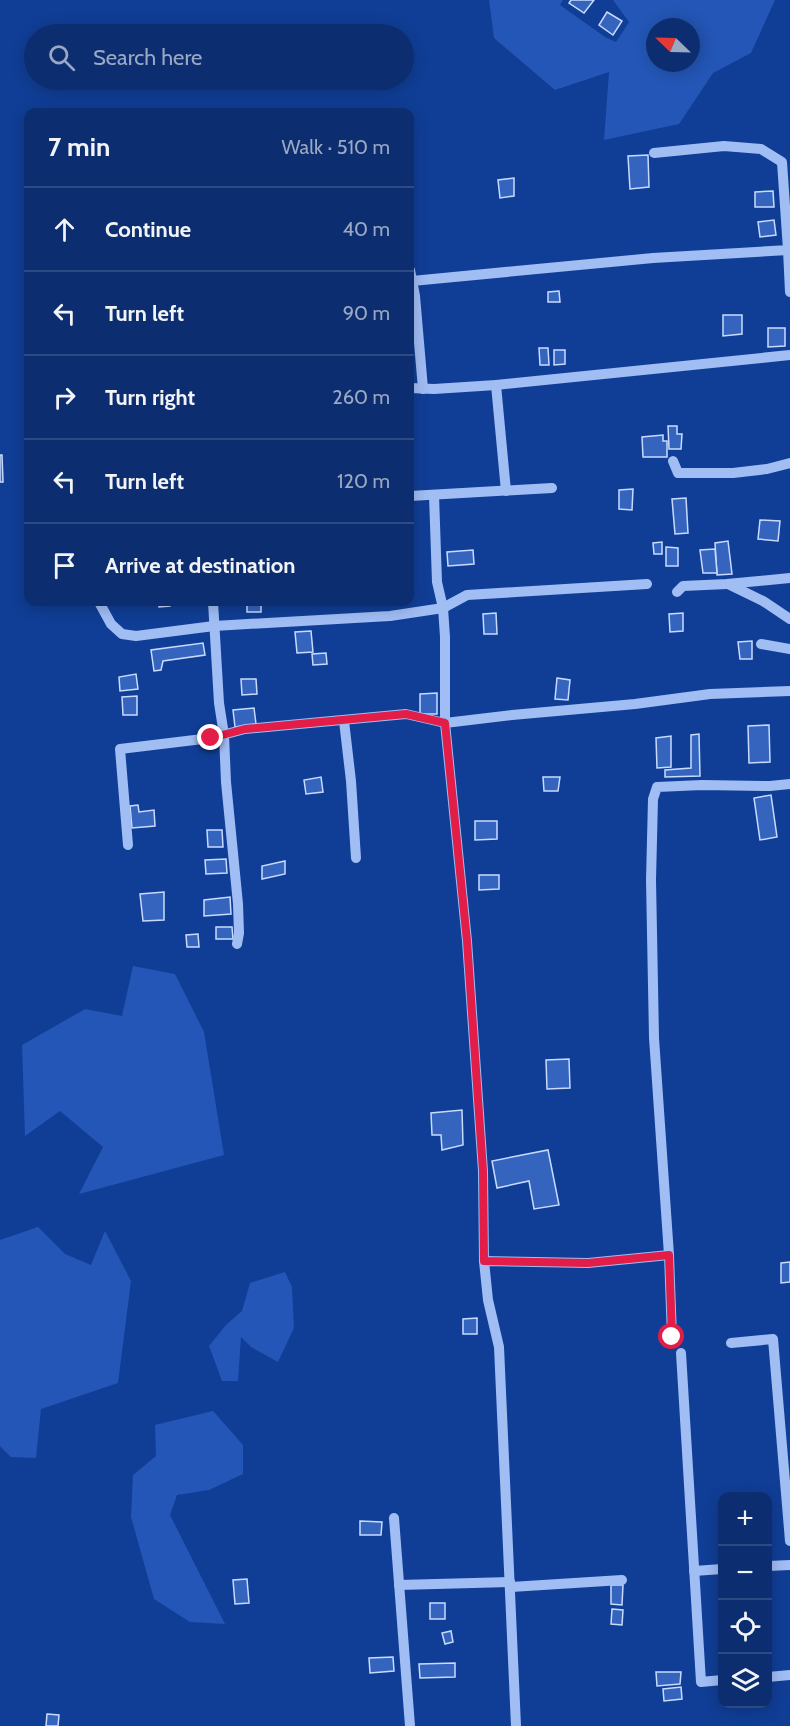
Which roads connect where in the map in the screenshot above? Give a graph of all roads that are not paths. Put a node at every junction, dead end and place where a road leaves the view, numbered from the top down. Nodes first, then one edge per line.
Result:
1 (654, 153) dead end
2 (788, 250) junction
3 (414, 275) edge
4 (414, 291) edge
5 (790, 292) edge
6 (790, 355) edge
7 (496, 385) junction
8 (414, 388) edge
9 (423, 389) junction
10 (673, 461) dead end
11 (790, 463) edge
12 (552, 488) dead end
13 (506, 491) junction
14 (434, 495) junction
15 (414, 496) edge
16 (790, 578) edge
17 (647, 584) dead end
18 (727, 584) junction
19 (677, 592) dead end
20 (101, 606) edge
21 (213, 606) edge
22 (443, 609) junction
23 (790, 619) edge
24 (214, 626) junction
25 (761, 644) dead end
26 (790, 649) edge
27 (790, 691) edge
28 (344, 721) junction
29 (445, 723) junction
30 (224, 735) junction
31 (790, 784) edge
32 (128, 845) dead end
33 (356, 858) dead end
34 (237, 944) dead end
35 (669, 1255) junction
36 (484, 1261) junction
37 (672, 1337) dead end
38 (731, 1343) dead end
39 (681, 1353) dead end
40 (394, 1518) dead end
41 (790, 1541) edge
42 (790, 1564) edge
43 (772, 1566) edge
44 (718, 1569) edge
45 (694, 1571) junction
46 (622, 1580) dead end
47 (399, 1585) junction
48 (510, 1585) junction
49 (790, 1675) edge
50 (772, 1677) edge
51 (718, 1680) edge
52 (410, 1726) edge
53 (516, 1726) edge

1 - 2 street
2 - 3 street
2 - 5 street
4 - 9 street
6 - 7 street
7 - 9 street
7 - 13 street
8 - 9 street
10 - 11 street
12 - 13 street
13 - 14 street
14 - 15 street
14 - 22 street
16 - 18 street
17 - 22 street
18 - 19 street
18 - 23 street
20 - 24 street
21 - 24 street
22 - 24 street
22 - 29 street
24 - 30 street
25 - 26 street
27 - 29 street
28 - 29 street
28 - 30 street
28 - 33 street
29 - 36 street
30 - 32 street
30 - 34 street
31 - 35 street
35 - 36 street
35 - 37 street
36 - 48 street
38 - 41 street
39 - 45 street
40 - 47 street
42 - 43 street
44 - 45 street
45 - 51 street
46 - 48 street
47 - 48 street
47 - 52 street
48 - 53 street
49 - 50 street

